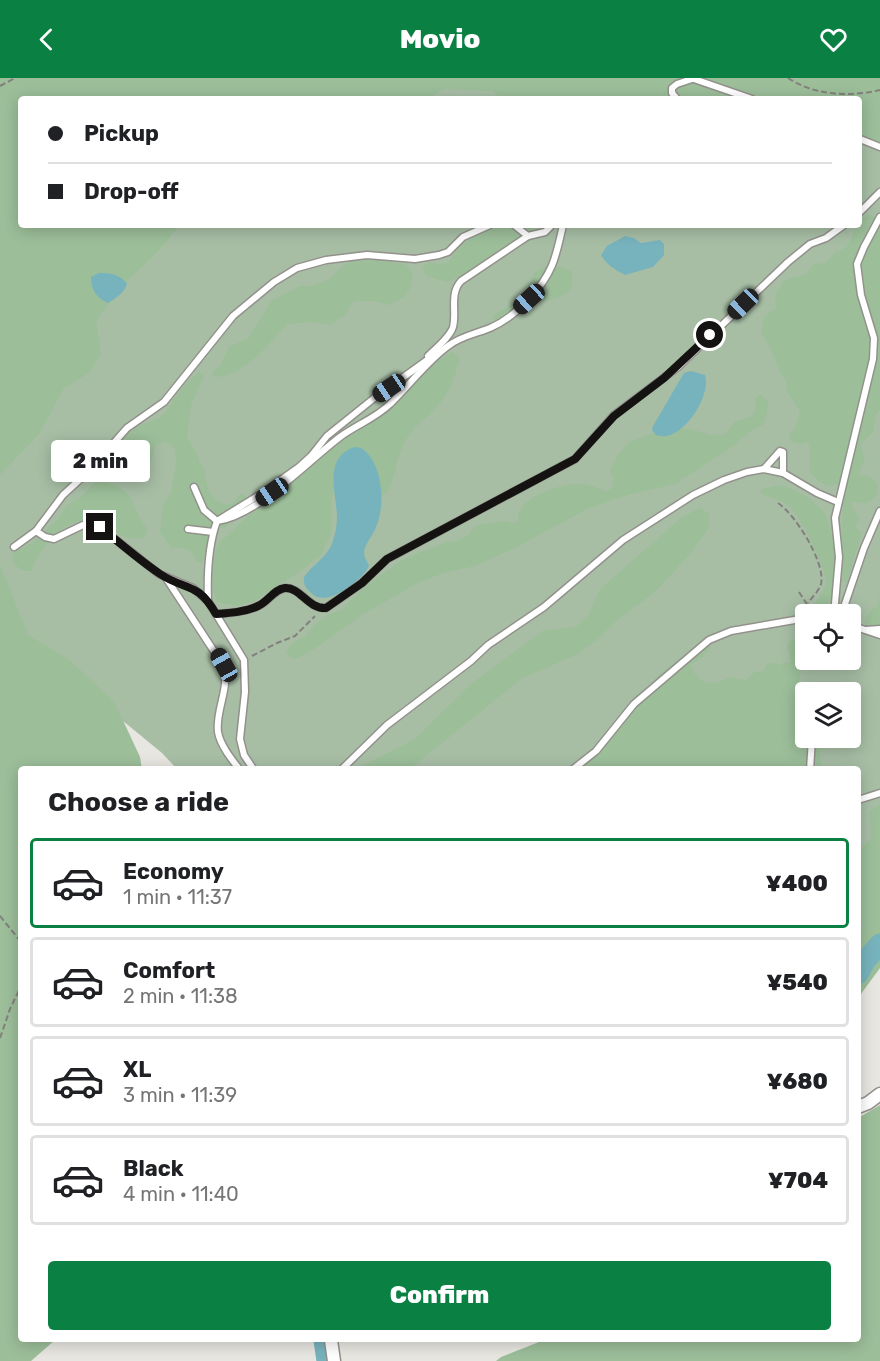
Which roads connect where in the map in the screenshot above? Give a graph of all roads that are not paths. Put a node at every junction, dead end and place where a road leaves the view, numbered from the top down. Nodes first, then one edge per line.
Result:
1 (691, 78) edge
2 (674, 96) edge
3 (743, 96) edge
4 (862, 141) edge
5 (880, 147) edge
6 (880, 192) edge
7 (862, 210) edge
8 (880, 217) edge
9 (483, 228) edge
10 (518, 228) edge
11 (549, 228) edge
12 (562, 228) edge
13 (840, 228) edge
14 (528, 236) junction
15 (446, 347) junction
16 (425, 360) junction
17 (765, 469) junction
18 (783, 473) junction
19 (194, 487) dead end
20 (838, 502) junction
21 (880, 511) edge
22 (217, 521) junction
23 (188, 529) dead end
24 (36, 531) junction
25 (213, 532) junction
26 (14, 548) dead end
27 (166, 578) junction
28 (208, 601) junction
29 (835, 604) edge
30 (845, 604) edge
31 (216, 614) junction
32 (795, 620) edge
33 (880, 629) edge
34 (863, 630) joint
35 (880, 635) edge
36 (811, 748) edge
37 (237, 766) edge
38 (251, 766) edge
39 (344, 766) edge
40 (577, 766) edge
41 (810, 766) edge
42 (880, 793) edge
43 (861, 799) edge
44 (880, 1094) edge
45 (861, 1106) edge
46 (331, 1342) edge
47 (333, 1361) edge

1 - 2 lane
1 - 3 lane
4 - 5 lane
6 - 7 lane
8 - 20 lane
9 - 24 lane
10 - 14 lane
11 - 14 lane
12 - 15 lane
13 - 31 lane
14 - 16 lane
15 - 16 lane
15 - 22 lane
16 - 22 lane
17 - 18 lane
17 - 18 lane
17 - 39 lane
18 - 20 lane
19 - 22 lane
20 - 29 lane
21 - 30 lane
22 - 25 lane
23 - 25 lane
24 - 26 lane
24 - 27 lane
25 - 28 lane
27 - 28 lane
27 - 37 lane
28 - 31 lane
31 - 38 lane
32 - 40 lane
33 - 34 lane
34 - 35 lane
36 - 41 lane
42 - 43 lane
44 - 45 street
46 - 47 street

